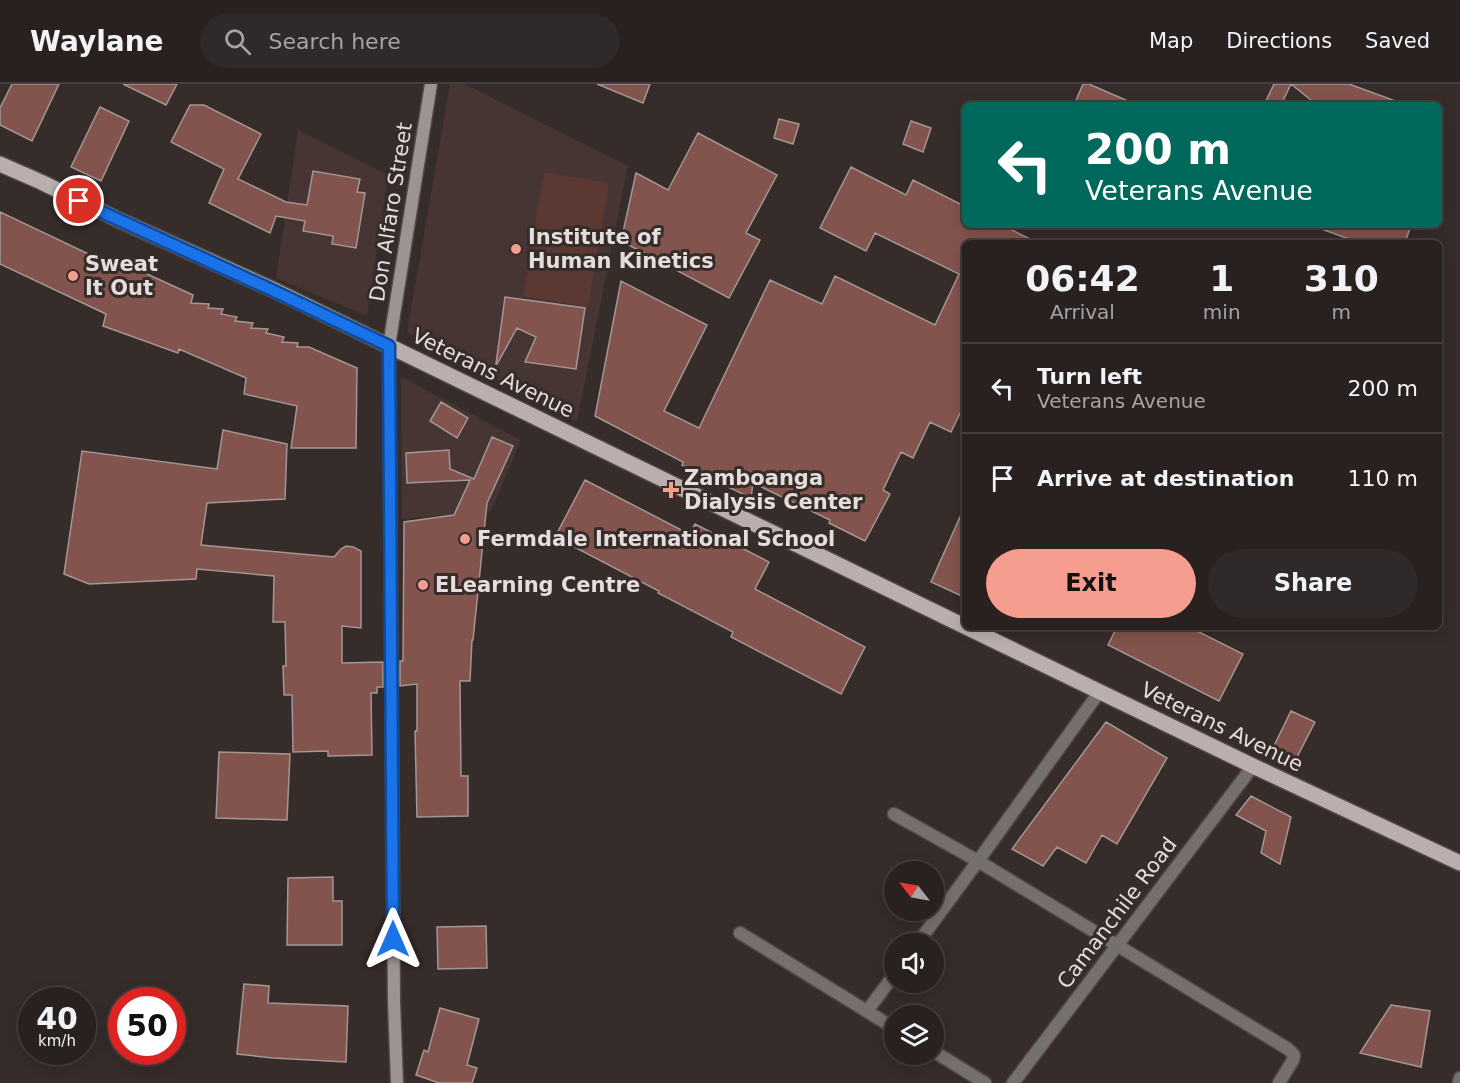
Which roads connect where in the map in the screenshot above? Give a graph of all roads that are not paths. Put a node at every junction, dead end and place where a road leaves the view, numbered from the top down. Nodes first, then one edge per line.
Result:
1 (431, 84) edge
2 (0, 164) edge
3 (389, 346) junction
4 (962, 626) edge
5 (971, 630) edge
6 (1100, 691) junction
7 (1253, 766) junction
8 (894, 814) dead end
9 (978, 861) junction
10 (1460, 863) edge
11 (740, 933) dead end
12 (925, 933) edge
13 (1116, 946) junction
14 (884, 988) edge
15 (867, 1011) junction
16 (884, 1022) edge
17 (944, 1059) edge
18 (1460, 1078) edge
19 (397, 1083) edge
20 (985, 1083) edge
21 (1013, 1083) edge
22 (1279, 1083) edge
23 (1459, 1083) edge

1 - 3 main road, Don Alfaro Street
2 - 3 main road, Veterans Avenue
3 - 4 main road, Veterans Avenue
3 - 19 main road, Don Alfaro Street
5 - 6 main road, Veterans Avenue
6 - 7 main road, Veterans Avenue
6 - 9 street
7 - 10 main road, Veterans Avenue
7 - 13 street, Camanchile Road
8 - 9 street
9 - 12 street
9 - 13 street
11 - 15 street
13 - 21 street, Camanchile Road
13 - 22 street
14 - 15 street
15 - 16 street
17 - 20 street
18 - 23 street

